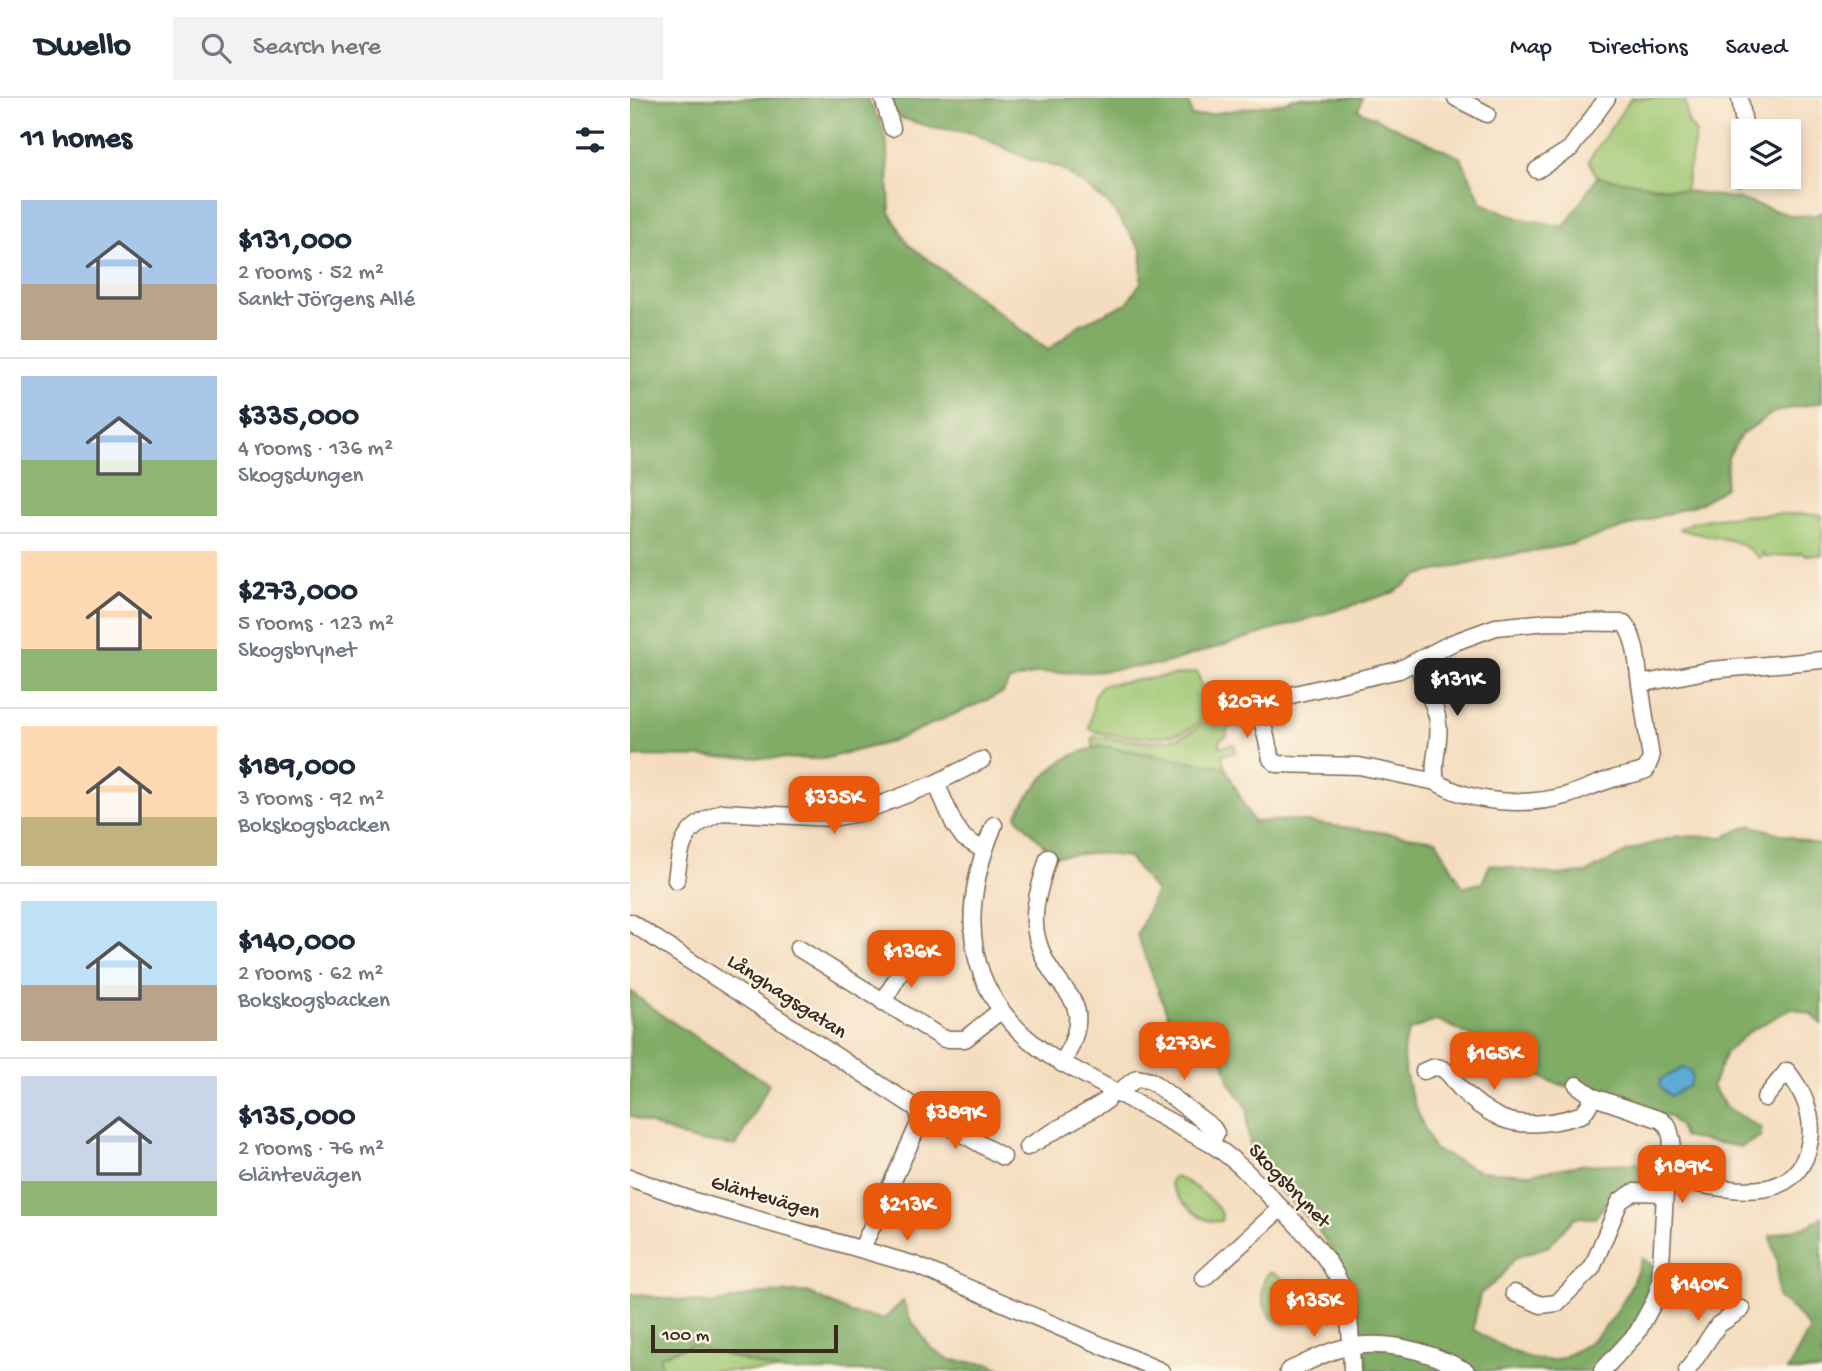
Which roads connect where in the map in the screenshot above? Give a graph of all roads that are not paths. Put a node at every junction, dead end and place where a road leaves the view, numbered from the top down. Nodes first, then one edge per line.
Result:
1 (883, 98) edge
2 (1456, 98) edge
3 (1607, 98) edge
4 (1740, 98) edge
5 (1487, 114) dead end
6 (1743, 119) edge
7 (892, 128) dead end
8 (1537, 170) dead end
9 (1822, 660) edge
10 (1415, 667) junction
11 (1640, 684) junction
12 (982, 760) dead end
13 (1430, 777) junction
14 (936, 783) junction
15 (994, 825) dead end
16 (983, 850) junction
17 (1048, 859) dead end
18 (676, 880) dead end
19 (630, 922) edge
20 (798, 948) dead end
21 (908, 959) dead end
22 (883, 1002) junction
23 (1000, 1011) junction
24 (1062, 1064) junction
25 (1424, 1071) dead end
26 (1577, 1085) dead end
27 (1117, 1094) junction
28 (1594, 1097) junction
29 (1765, 1098) dead end
30 (918, 1112) junction
31 (1211, 1144) junction
32 (1027, 1147) dead end
33 (1003, 1157) dead end
34 (630, 1178) edge
35 (1665, 1185) junction
36 (1281, 1208) junction
37 (862, 1248) junction
38 (1204, 1278) dead end
39 (1514, 1293) dead end
40 (1742, 1309) dead end
41 (1351, 1347) junction
42 (1161, 1371) edge
43 (1288, 1371) edge
44 (1352, 1371) edge
45 (1466, 1371) edge
46 (1602, 1371) edge
47 (1687, 1371) edge

1 - 7 street
2 - 5 street
3 - 8 street
4 - 6 street
9 - 11 street
10 - 11 street
10 - 13 street
10 - 13 street
11 - 13 street
12 - 14 street
14 - 16 street
14 - 18 street
15 - 16 street, Skogsbrynet
16 - 23 street, Skogsbrynet
17 - 24 street
19 - 30 street, Långhagsgatan
20 - 22 street
21 - 22 street
22 - 23 street
23 - 24 street, Skogsbrynet
24 - 27 street, Skogsbrynet
25 - 28 street
26 - 28 street
27 - 31 street, Skogsbrynet
27 - 31 street
27 - 32 street
28 - 35 street
29 - 35 street
30 - 33 street, Långhagsgatan
30 - 37 street
31 - 36 street, Skogsbrynet
34 - 37 street, Gläntevägen
35 - 39 street
35 - 46 street
36 - 38 street
36 - 41 street, Skogsbrynet
37 - 42 street, Gläntevägen
40 - 47 street
41 - 43 street
41 - 44 street, Skogsbrynet
41 - 45 street

